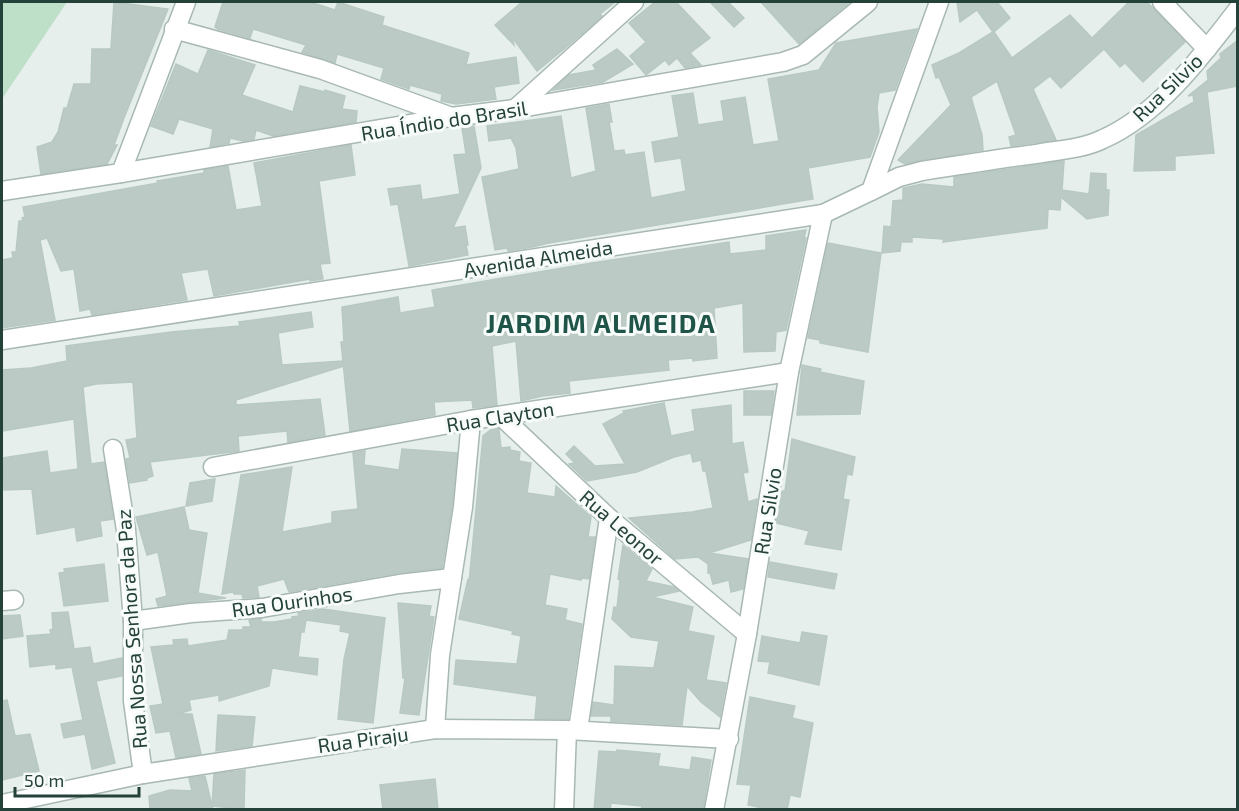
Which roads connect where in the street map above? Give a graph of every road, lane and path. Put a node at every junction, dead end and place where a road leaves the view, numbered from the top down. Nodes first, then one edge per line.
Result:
1 (186, 2) edge
2 (634, 2) edge
3 (868, 2) edge
4 (939, 2) edge
5 (1162, 2) edge
6 (1238, 9) edge
7 (174, 29) junction
8 (1207, 49) junction
9 (515, 109) junction
10 (451, 117) junction
11 (121, 173) junction
12 (872, 190) junction
13 (2, 191) edge
14 (823, 214) junction
15 (2, 340) edge
16 (789, 372) junction
17 (501, 416) junction
18 (471, 420) junction
19 (112, 449) dead end
20 (213, 467) dead end
21 (609, 518) junction
22 (452, 578) junction
23 (133, 621) junction
24 (747, 634) junction
25 (435, 729) junction
26 (572, 730) junction
27 (729, 738) junction
28 (143, 774) junction
29 (2, 804) edge
30 (564, 810) edge
31 (714, 810) edge

1 - 7 street
2 - 9 street
3 - 9 street, Rua Índio do Brasil
4 - 12 street
5 - 8 street
6 - 8 street, Rua Silvio
7 - 10 street
7 - 11 street
8 - 12 street, Rua Silvio
9 - 10 street, Rua Índio do Brasil
10 - 11 street, Rua Índio do Brasil
11 - 13 street, Rua Índio do Brasil
12 - 14 street, Avenida Almeida
14 - 15 street, Avenida Almeida
14 - 16 street, Rua Silvio
16 - 17 street, Rua Clayton
16 - 24 street, Rua Silvio
17 - 18 street, Rua Clayton
17 - 21 street, Rua Leonor
18 - 20 street, Rua Clayton
18 - 22 street
19 - 23 street, Rua Nossa Senhora da Paz
21 - 24 street, Rua Leonor
21 - 26 street
22 - 23 street, Rua Ourinhos
22 - 25 street
23 - 28 street, Rua Nossa Senhora da Paz
24 - 27 street, Rua Silvio
25 - 26 street, Rua Piraju
25 - 28 street, Rua Piraju
26 - 27 street, Rua Piraju
26 - 30 street
27 - 31 street, Rua Silvio
28 - 29 street, Rua Piraju

